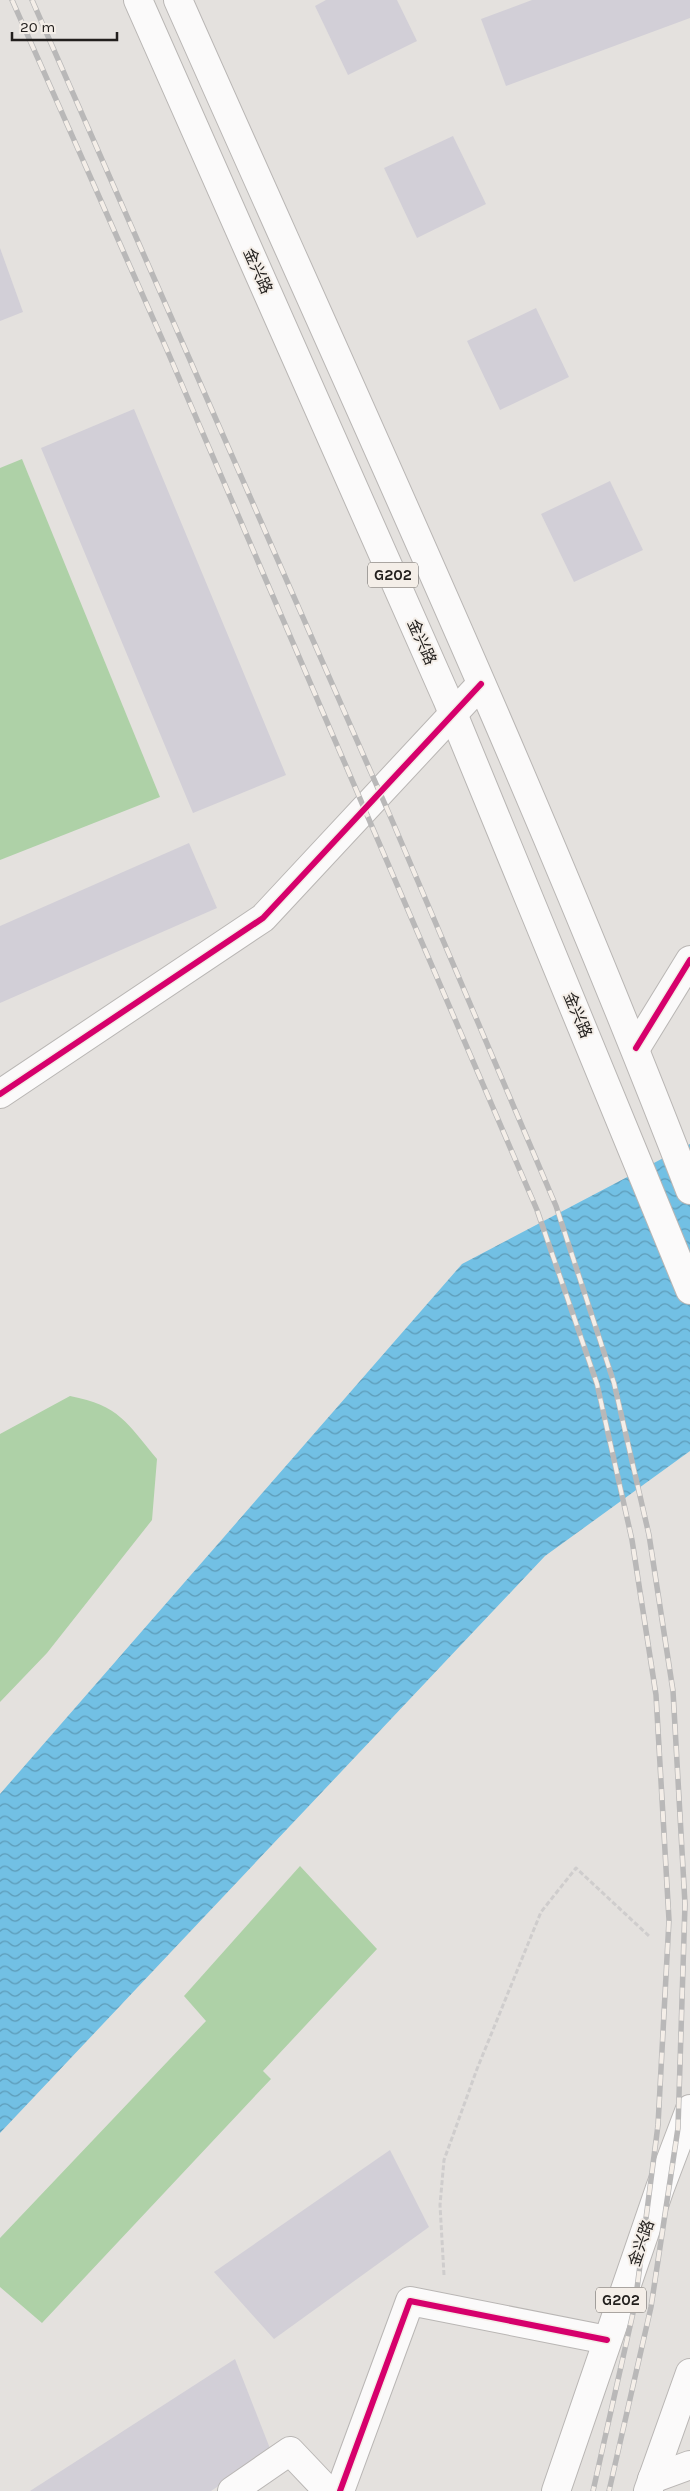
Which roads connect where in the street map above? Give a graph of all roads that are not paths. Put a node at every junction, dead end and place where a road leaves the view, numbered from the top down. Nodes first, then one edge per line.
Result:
1 (138, 0) edge
2 (178, 0) edge
3 (481, 684) junction
4 (690, 960) edge
5 (636, 1048) junction
6 (0, 1094) edge
7 (690, 1190) edge
8 (690, 1290) edge
9 (690, 2109) edge
10 (607, 2340) junction
11 (690, 2373) edge
12 (690, 2465) edge
13 (650, 2485) edge
14 (232, 2491) edge
15 (328, 2491) edge
16 (340, 2491) edge
17 (556, 2491) edge

1 - 8 main road, 金兴路 / G202
2 - 3 main road, G202
3 - 5 main road, G202
3 - 6 main road
4 - 5 main road
5 - 7 main road, G202
9 - 10 main road, 金兴路 / G202
10 - 16 main road
10 - 17 main road, 金兴路 / G202
11 - 13 main road
12 - 13 main road
14 - 15 main road

